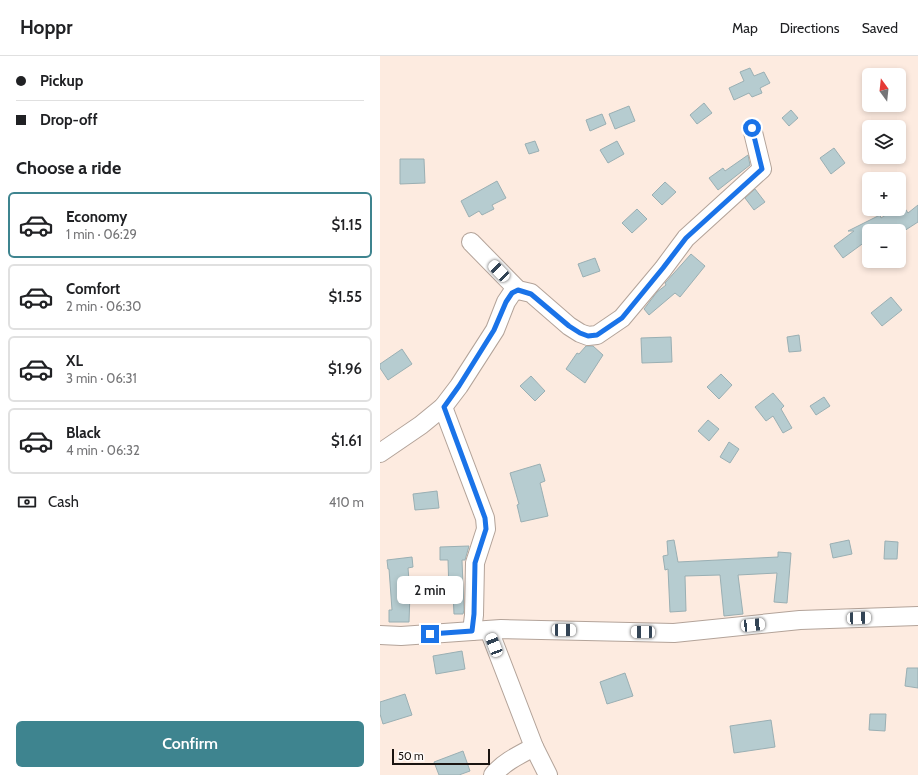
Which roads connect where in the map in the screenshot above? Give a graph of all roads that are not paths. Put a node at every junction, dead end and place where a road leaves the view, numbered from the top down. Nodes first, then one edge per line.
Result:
1 (752, 128) dead end
2 (471, 242) dead end
3 (518, 290) junction
4 (444, 407) junction
5 (380, 453) edge
6 (918, 616) edge
7 (480, 631) junction
8 (380, 634) edge
9 (534, 747) junction
10 (493, 775) edge
11 (548, 775) edge

1 - 3 street
2 - 3 street
3 - 4 street
4 - 5 street
4 - 7 street
6 - 7 street
7 - 8 street
7 - 9 street
9 - 10 street
9 - 11 street

